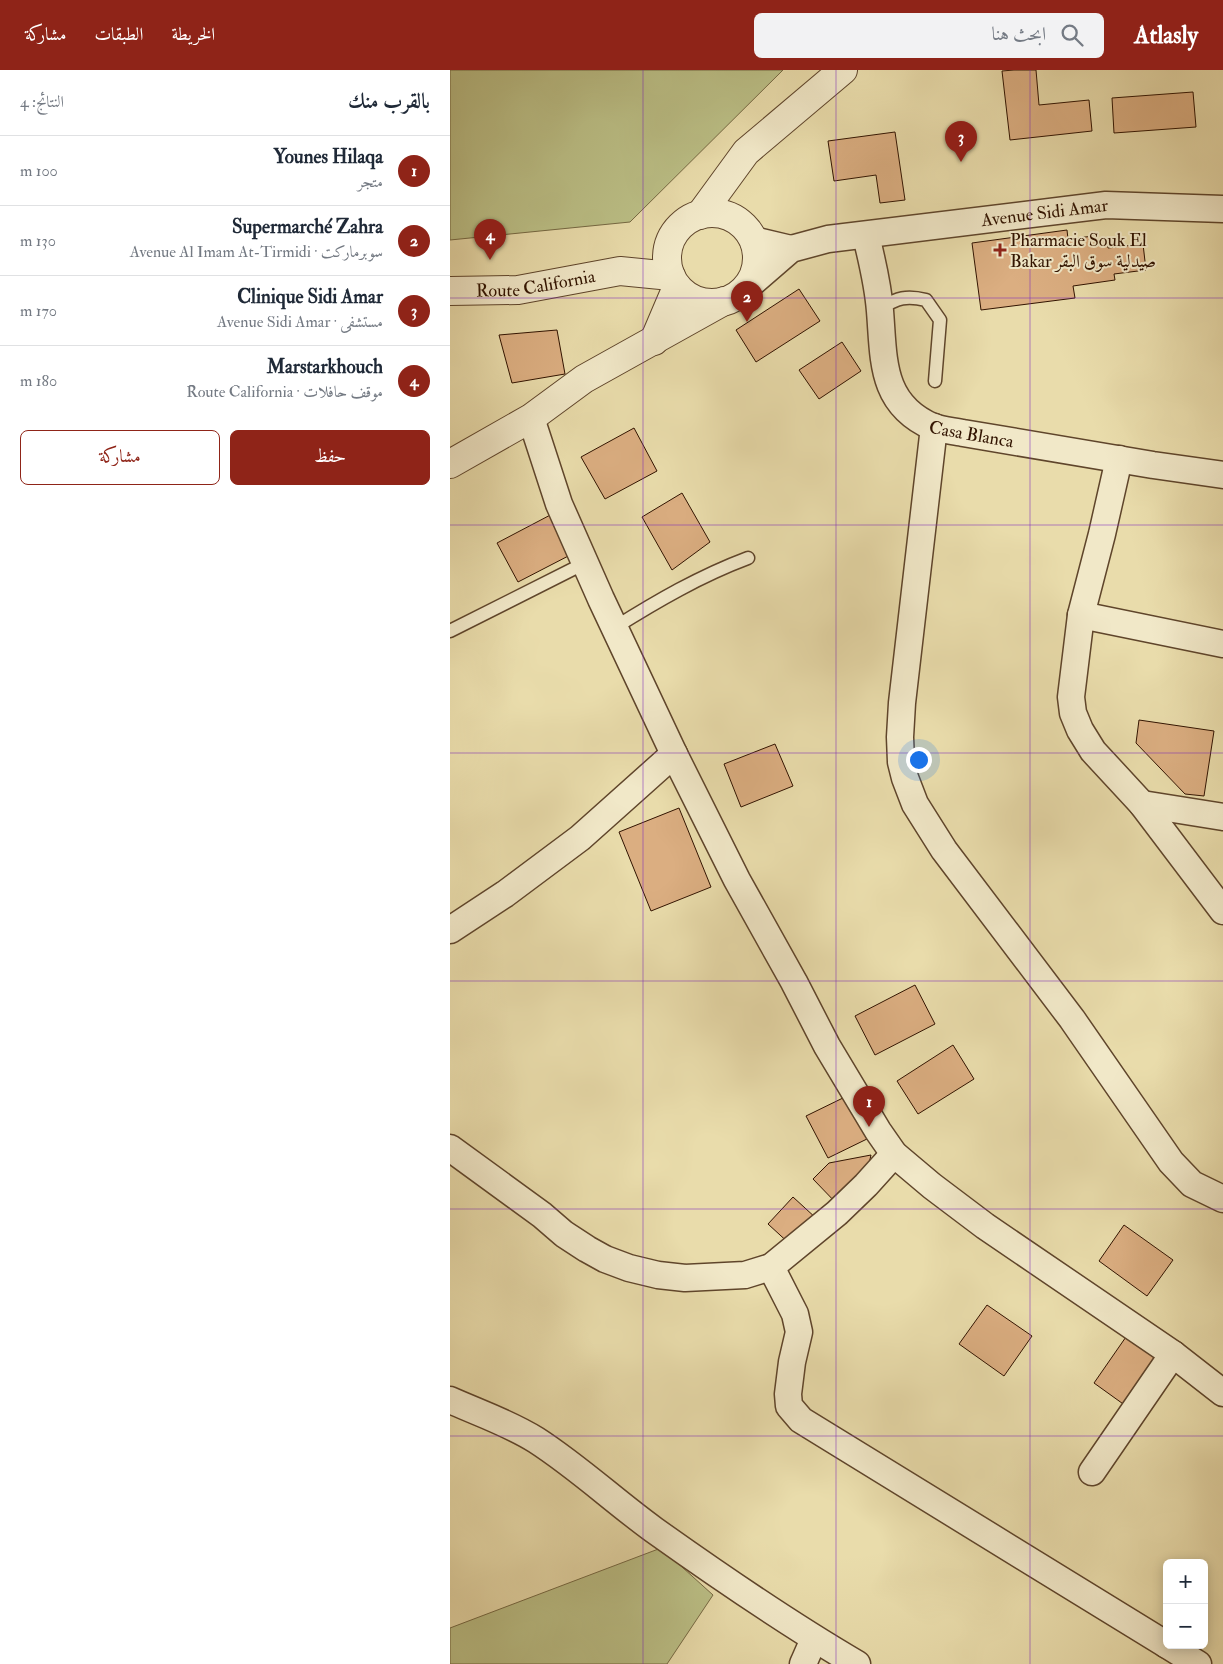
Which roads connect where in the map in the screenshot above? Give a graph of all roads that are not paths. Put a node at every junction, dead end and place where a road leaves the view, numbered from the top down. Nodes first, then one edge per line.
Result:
1 (843, 70) edge
2 (728, 175) junction
3 (1223, 209) edge
4 (700, 215) junction
5 (745, 230) junction
6 (866, 236) junction
7 (671, 238) junction
8 (791, 249) junction
9 (620, 271) junction
10 (674, 281) junction
11 (450, 291) edge
12 (735, 294) junction
13 (880, 308) junction
14 (654, 341) junction
15 (935, 381) dead end
16 (531, 418) junction
17 (934, 427) junction
18 (1119, 459) junction
19 (450, 464) edge
20 (1223, 475) edge
21 (748, 558) dead end
22 (585, 563) junction
23 (1081, 615) junction
24 (614, 628) junction
25 (450, 631) edge
26 (1223, 644) edge
27 (674, 754) junction
28 (1142, 804) junction
29 (1223, 817) edge
30 (1223, 911) edge
31 (450, 930) edge
32 (450, 1148) edge
33 (894, 1154) junction
34 (1223, 1199) edge
35 (770, 1267) junction
36 (1173, 1354) junction
37 (1223, 1393) edge
38 (450, 1400) edge
39 (1092, 1472) dead end
40 (814, 1639) junction
41 (1163, 1643) edge
42 (1174, 1649) edge
43 (803, 1664) edge
44 (857, 1664) edge
45 (1198, 1664) edge

1 - 2 street
2 - 4 street
2 - 5 street
3 - 6 street, Avenue Sidi Amar
4 - 5 street
4 - 7 street
5 - 8 street
5 - 12 street
6 - 8 street
6 - 13 street, Casa Blanca
7 - 9 street, Route California
7 - 10 street
8 - 12 street
9 - 10 street, Route California
9 - 11 street, Route California
10 - 12 street
10 - 14 street
12 - 14 street
13 - 15 lane
13 - 17 street, Casa Blanca
14 - 16 street
16 - 19 street
16 - 22 street
17 - 18 street, Casa Blanca
17 - 34 street
18 - 20 street, Casa Blanca
18 - 23 street
21 - 24 lane
22 - 24 street
22 - 25 lane
23 - 26 street
23 - 28 street
24 - 27 street
27 - 31 street
27 - 33 street
28 - 29 street
28 - 30 street
32 - 35 street
33 - 35 street
33 - 36 street
35 - 41 street
36 - 37 street
36 - 39 street
38 - 40 street
40 - 43 street
40 - 44 street
42 - 45 street

